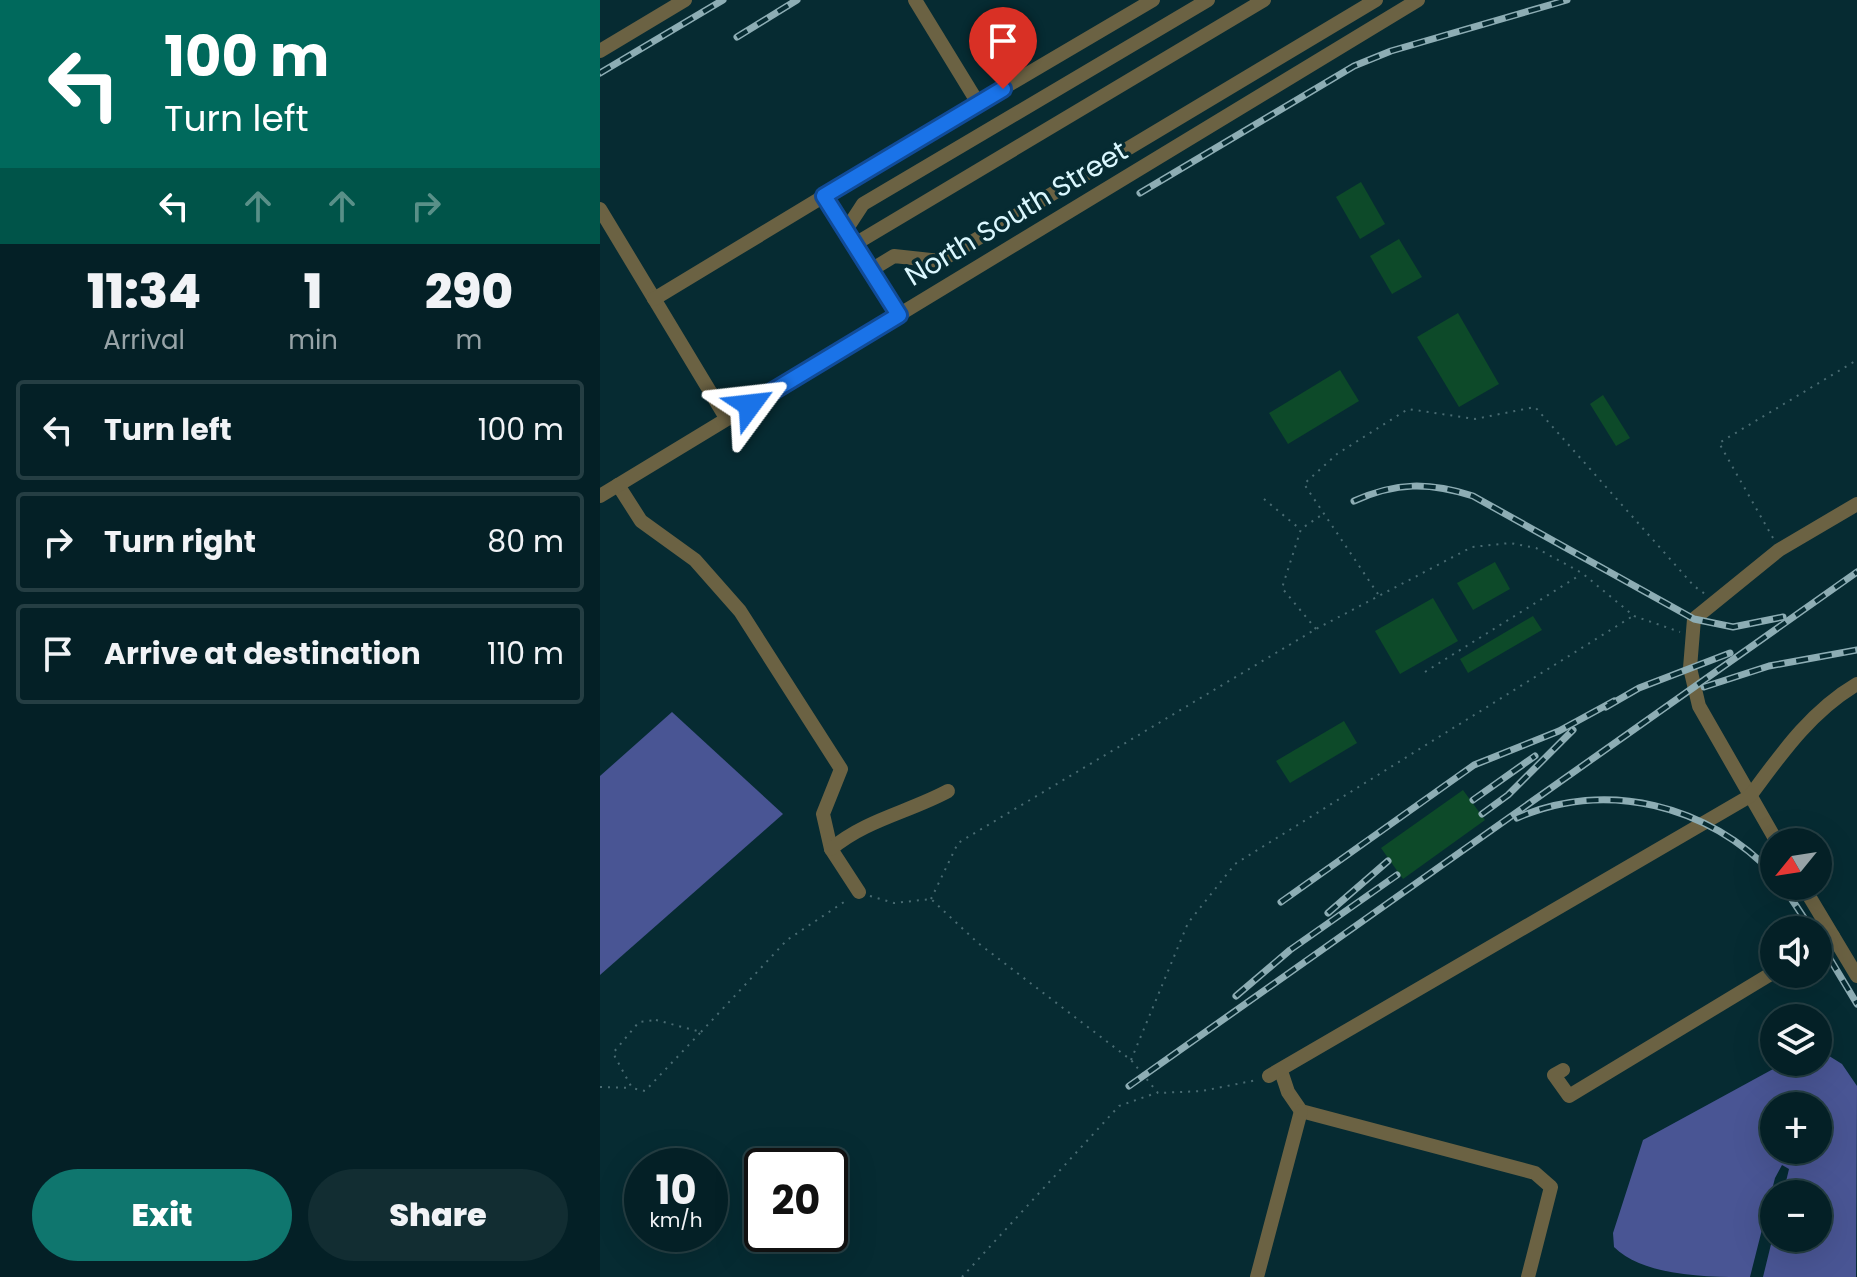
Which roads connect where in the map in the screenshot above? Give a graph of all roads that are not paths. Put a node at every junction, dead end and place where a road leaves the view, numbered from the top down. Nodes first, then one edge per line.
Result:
1 (685, 0) edge
2 (915, 0) edge
3 (1153, 0) edge
4 (1208, 0) edge
5 (1264, 0) edge
6 (1376, 0) edge
7 (1418, 0) edge
8 (600, 51) edge
9 (978, 103) junction
10 (824, 196) junction
11 (600, 209) edge
12 (846, 230) junction
13 (855, 244) junction
14 (871, 270) junction
15 (654, 299) junction
16 (899, 315) junction
17 (726, 418) junction
18 (618, 485) junction
19 (600, 496) edge
20 (1857, 504) edge
21 (1857, 684) edge
22 (948, 791) dead end
23 (1750, 796) junction
24 (1769, 828) edge
25 (831, 849) junction
26 (859, 892) road end
27 (1811, 900) edge
28 (1833, 936) joint
29 (1857, 976) edge
30 (1760, 980) edge
31 (1563, 1070) dead end
32 (1301, 1111) junction
33 (1257, 1277) edge
34 (1528, 1277) edge

1 - 8 lane
2 - 9 lane
3 - 9 lane
4 - 12 lane
5 - 13 lane
6 - 14 lane
7 - 16 lane, North South Street
9 - 10 lane
10 - 12 lane
10 - 15 lane
11 - 15 lane
12 - 13 lane
13 - 14 lane
14 - 16 lane
15 - 17 lane
16 - 17 lane, North South Street
17 - 18 lane, North South Street
18 - 19 lane, North South Street
18 - 25 lane
20 - 23 lane
21 - 23 lane
22 - 25 lane
23 - 24 lane
23 - 32 lane
25 - 26 lane
27 - 28 lane
28 - 29 lane
30 - 31 lane
32 - 33 lane
32 - 34 lane

